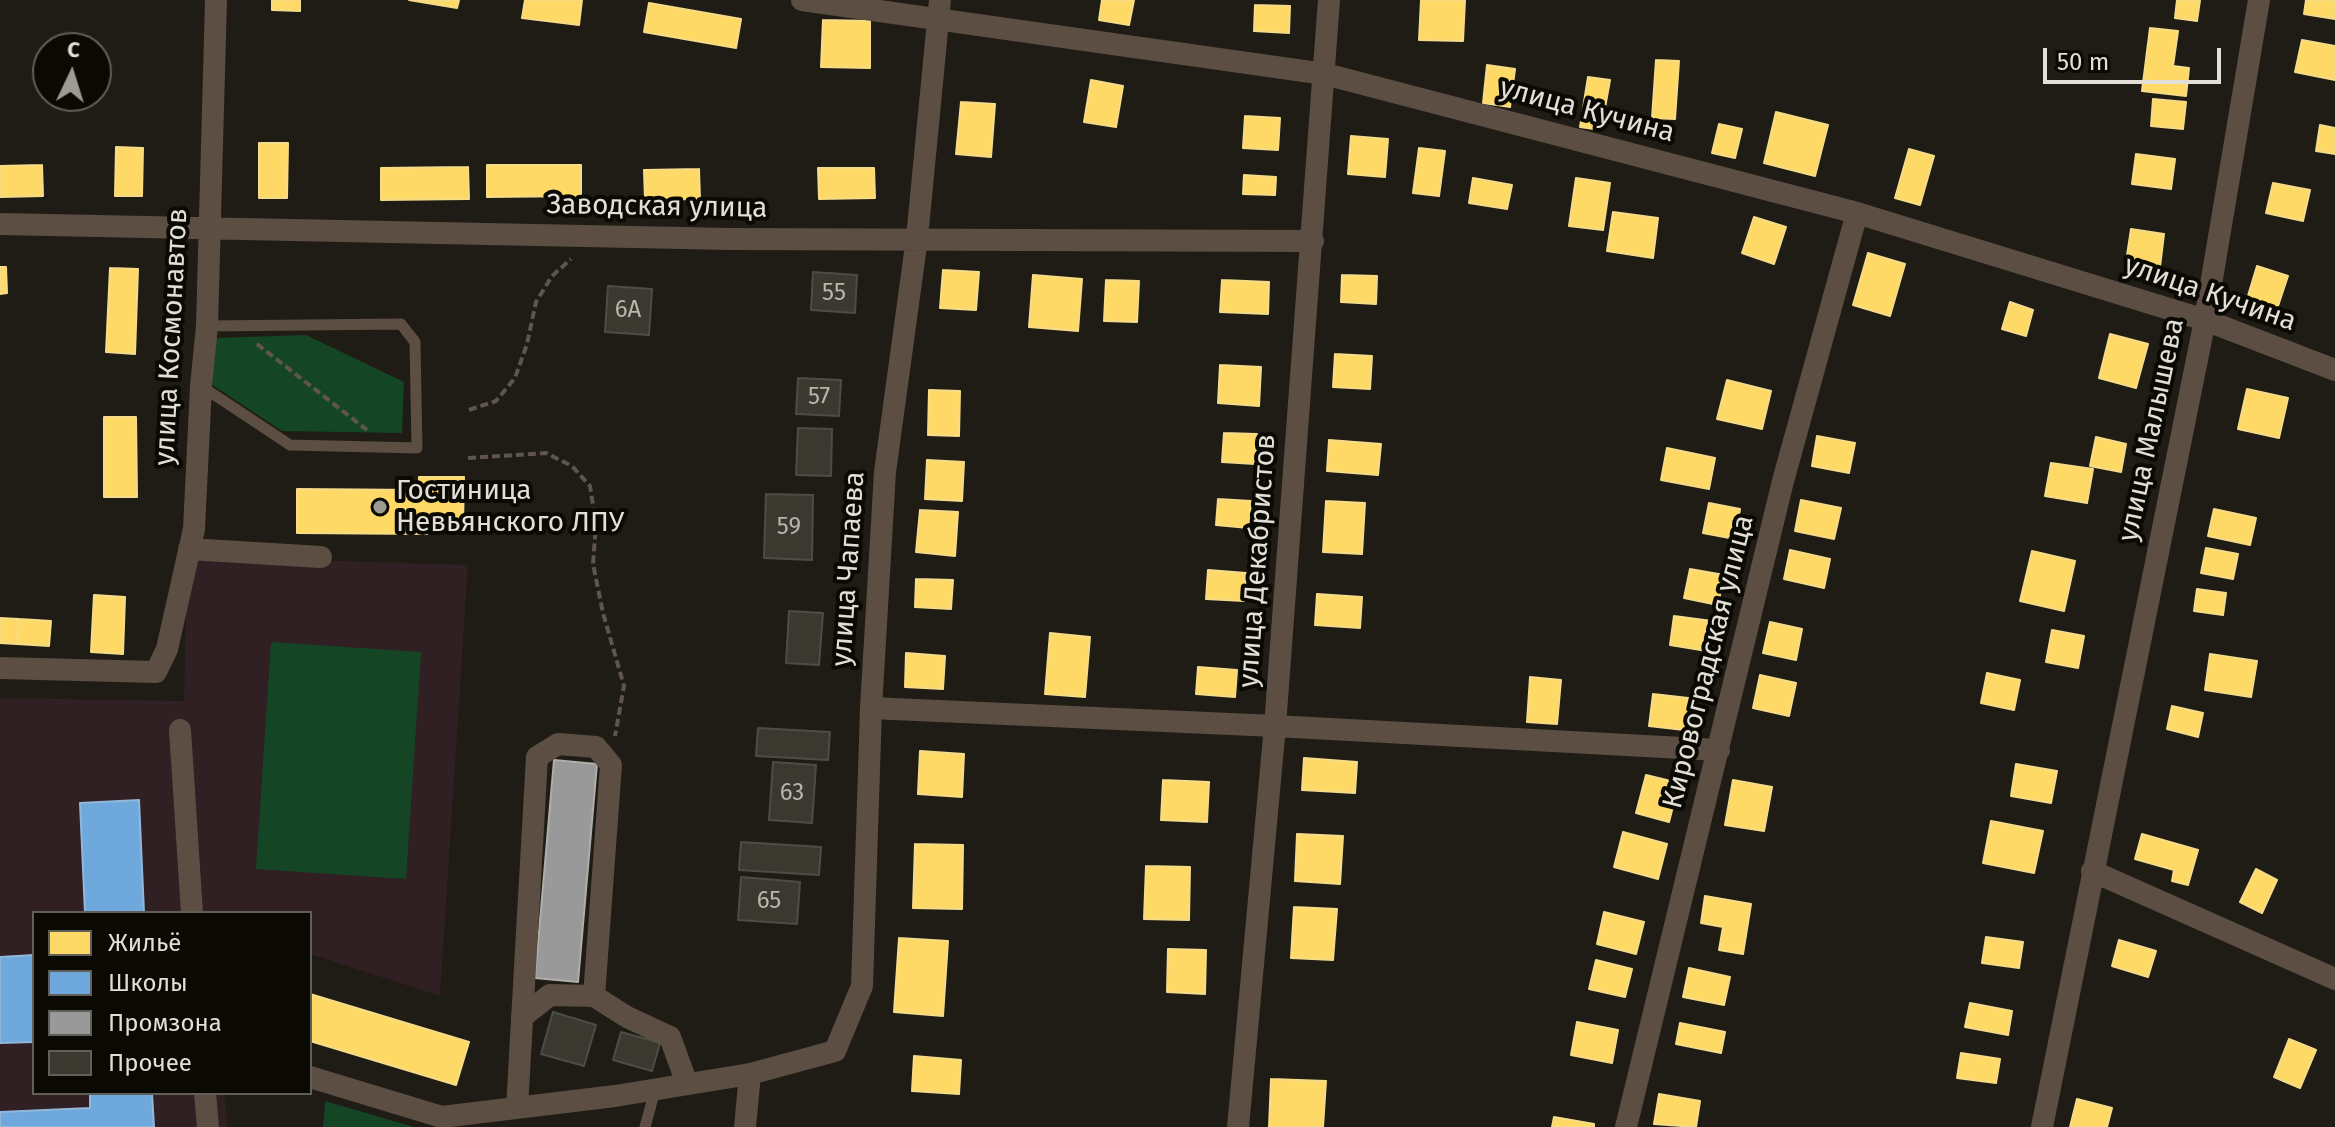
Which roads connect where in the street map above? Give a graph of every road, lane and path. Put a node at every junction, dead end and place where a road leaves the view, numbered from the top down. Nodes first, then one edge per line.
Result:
1 (216, 0) edge
2 (802, 0) edge
3 (1329, 0) edge
4 (2259, 0) edge
5 (939, 9) edge
6 (1325, 74) junction
7 (1857, 213) junction
8 (0, 224) edge
9 (208, 228) junction
10 (575, 235) junction
11 (917, 238) junction
12 (1313, 241) junction
13 (2205, 320) junction
14 (233, 325) junction
15 (207, 326) junction
16 (2335, 370) edge
17 (201, 386) junction
18 (469, 410) dead end
19 (389, 447) junction
20 (468, 458) dead end
21 (189, 549) junction
22 (321, 557) dead end
23 (0, 668) edge
24 (871, 708) junction
25 (1275, 726) junction
26 (180, 730) dead end
27 (1719, 750) junction
28 (607, 760) junction
29 (2092, 871) junction
30 (192, 911) edge
31 (2335, 979) edge
32 (594, 996) junction
33 (522, 1017) junction
34 (750, 1074) junction
35 (312, 1078) edge
36 (687, 1084) junction
37 (655, 1090) junction
38 (205, 1095) edge
39 (517, 1108) junction
40 (208, 1127) edge
41 (645, 1127) edge
42 (745, 1127) edge
43 (1238, 1127) edge
44 (1626, 1127) edge
45 (2042, 1127) edge

1 - 9 street, улица Космонавтов
2 - 5 street, улица Кучина
3 - 6 street, улица Декабристов
4 - 13 street, улица Малышева
5 - 6 street, улица Кучина
5 - 11 street, улица Чапаева
6 - 7 street, улица Кучина
6 - 12 street, улица Декабристов
7 - 13 street, улица Кучина
7 - 27 street, Кировоградская улица
8 - 9 street, Заводская улица
9 - 10 street, Заводская улица
9 - 15 street, улица Космонавтов
10 - 11 street, Заводская улица
10 - 18 path
11 - 12 street, Заводская улица
11 - 24 street, улица Чапаева
12 - 25 street, улица Декабристов
13 - 16 street, улица Кучина
13 - 29 street, улица Малышева
14 - 15 lane
14 - 19 path
14 - 19 lane
15 - 17 street, улица Космонавтов
17 - 19 lane
17 - 21 street, улица Космонавтов
20 - 28 path
21 - 22 street
21 - 23 street, улица Космонавтов
24 - 25 street
24 - 34 street, улица Чапаева
25 - 27 street
25 - 43 street, улица Декабристов
26 - 30 street
27 - 44 street, Кировоградская улица
28 - 32 street
28 - 33 street
29 - 31 street
29 - 45 street, улица Малышева
32 - 33 street
32 - 36 street
33 - 39 street
34 - 36 street, улица Чапаева
34 - 42 street
35 - 39 street, улица Чапаева
36 - 37 street, улица Чапаева
37 - 39 street, улица Чапаева
37 - 41 lane
38 - 40 street

